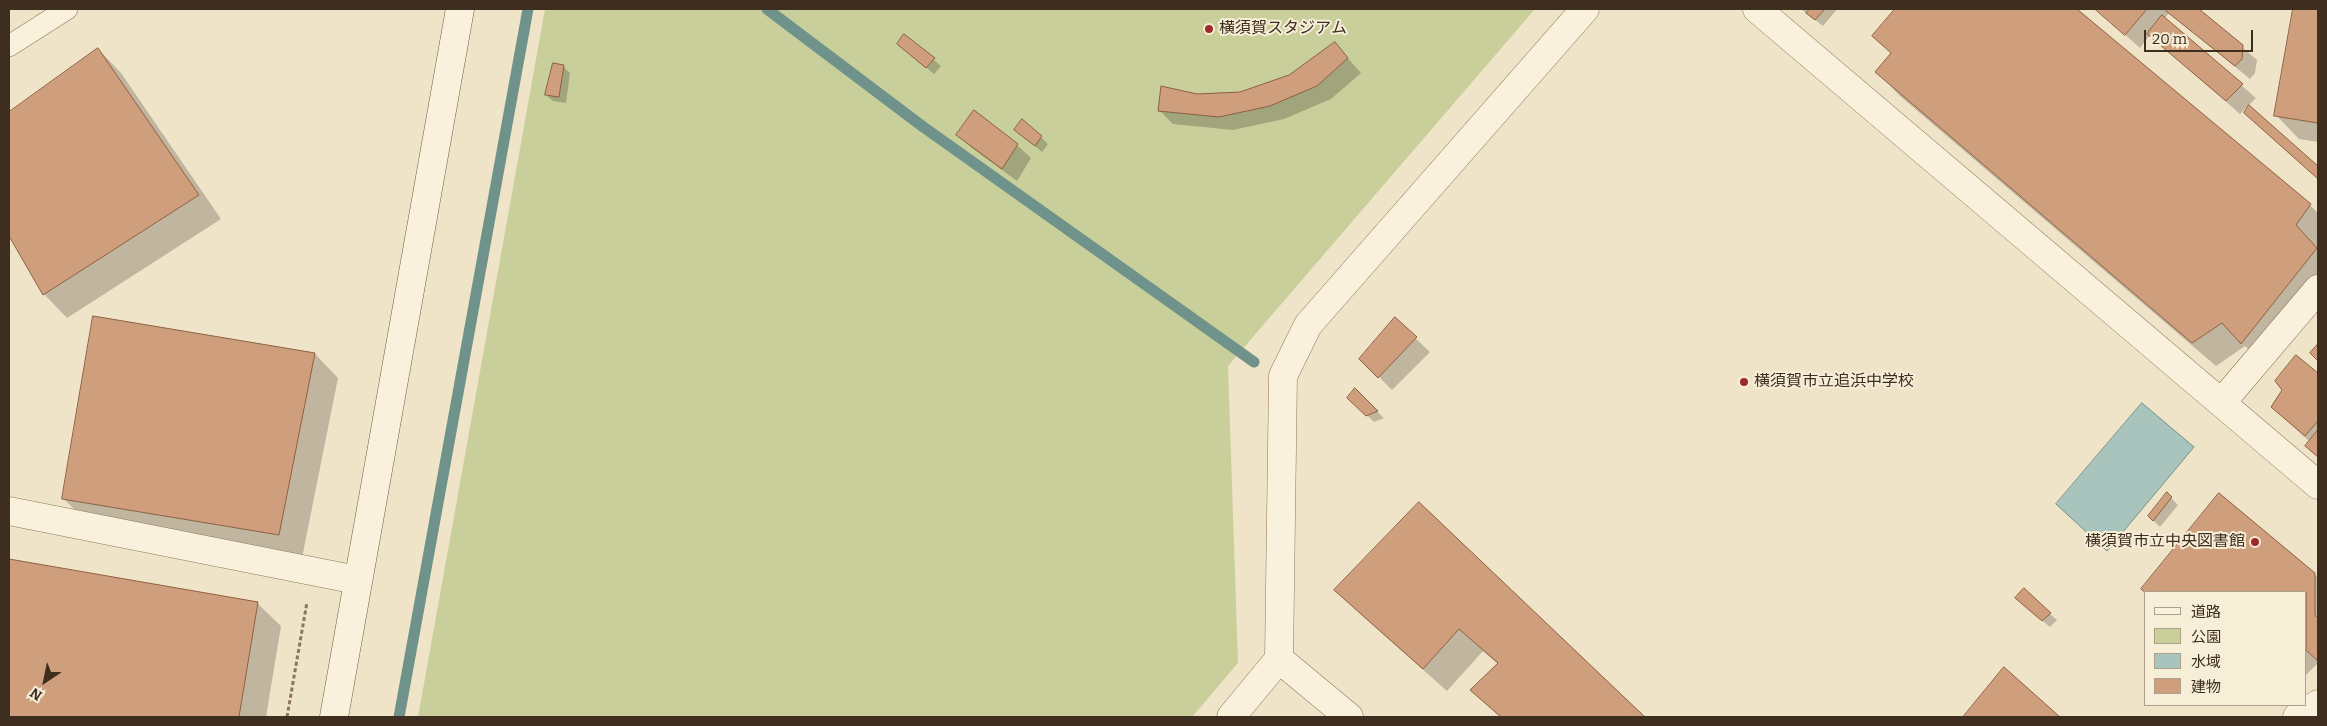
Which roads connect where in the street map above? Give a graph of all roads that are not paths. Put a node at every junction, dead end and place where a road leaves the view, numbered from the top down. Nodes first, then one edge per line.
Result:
1 (67, 9) edge
2 (460, 9) edge
3 (1585, 9) edge
4 (1757, 9) edge
5 (9, 46) edge
6 (2318, 289) edge
7 (2222, 402) junction
8 (2318, 485) edge
9 (9, 511) edge
10 (357, 580) junction
11 (1279, 659) junction
12 (2318, 704) edge
13 (334, 717) edge
14 (1231, 717) edge
15 (1349, 717) edge
16 (2297, 717) edge

1 - 5 lane
2 - 10 street
3 - 11 street
4 - 7 street
6 - 7 street
7 - 8 street
9 - 10 street
10 - 13 street
11 - 14 street
11 - 15 street
12 - 16 street

